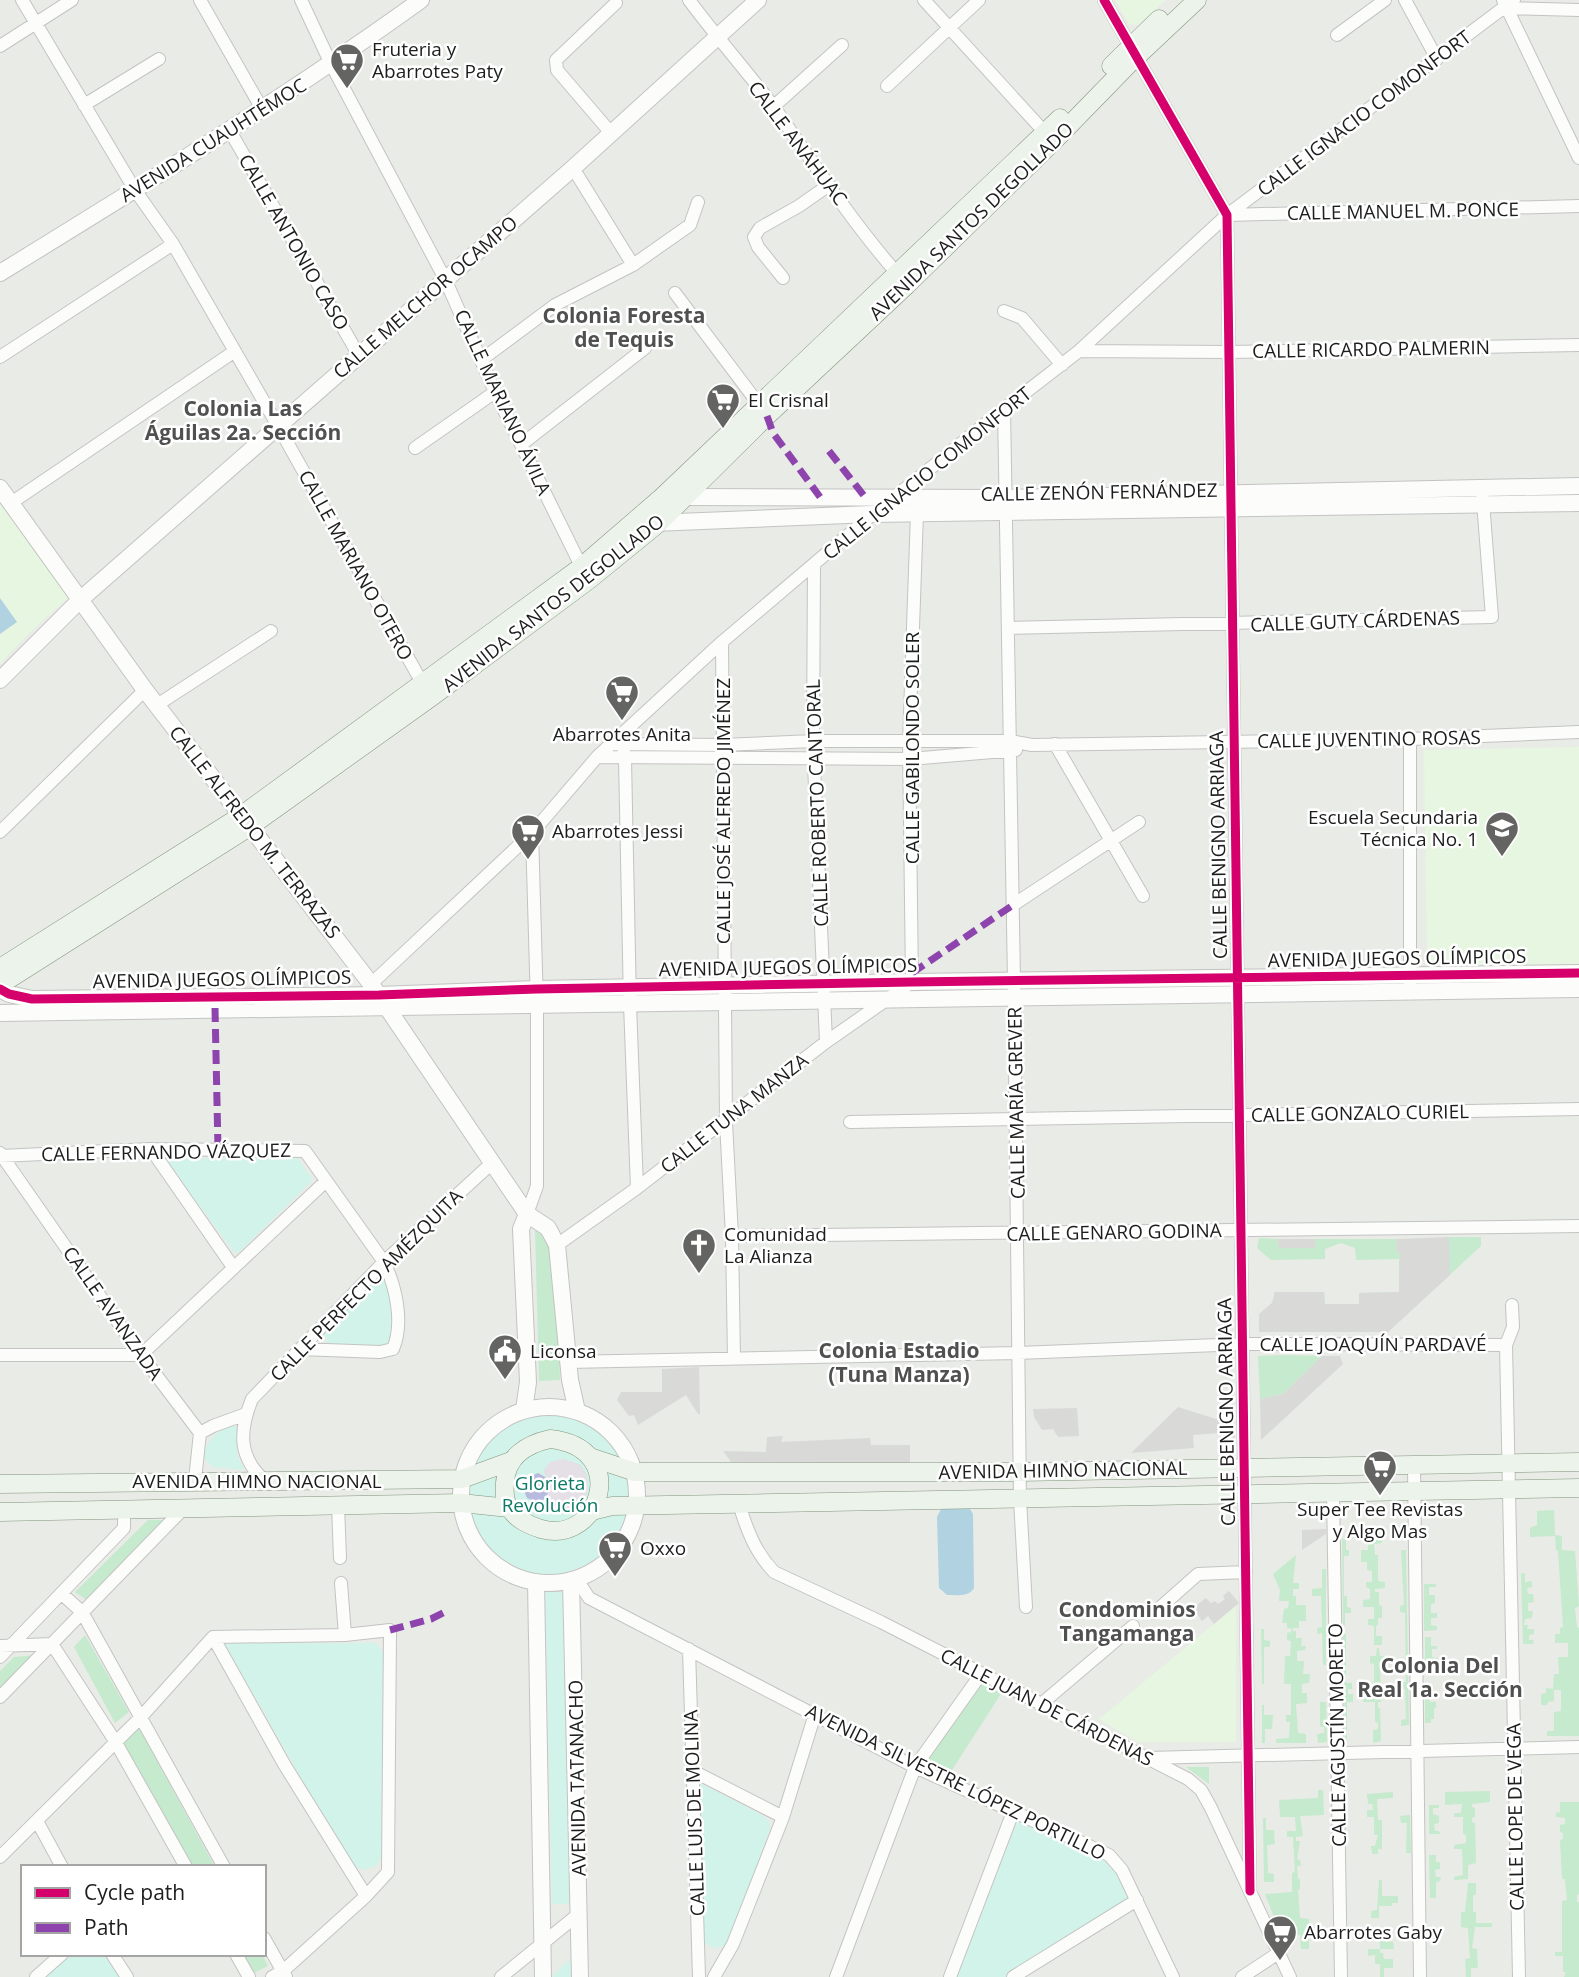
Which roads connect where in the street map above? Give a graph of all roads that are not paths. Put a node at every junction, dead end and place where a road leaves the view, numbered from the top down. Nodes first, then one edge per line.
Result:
1 (22, 0) edge
2 (72, 0) edge
3 (200, 0) edge
4 (301, 0) edge
5 (421, 0) edge
6 (690, 0) edge
7 (758, 0) edge
8 (924, 0) edge
9 (979, 0) edge
10 (1104, 0) edge
11 (1179, 0) edge
12 (1197, 0) edge
13 (1385, 0) edge
14 (1405, 0) edge
15 (616, 3) dead end
16 (1508, 3) edge
17 (1579, 10) edge
18 (37, 23) junction
19 (950, 27) junction
20 (1338, 35) dead end
21 (716, 37) junction
22 (842, 45) dead end
23 (0, 46) edge
24 (1134, 52) junction
25 (159, 59) dead end
26 (1437, 59) junction
27 (331, 64) junction
28 (887, 86) dead end
29 (84, 105) junction
30 (773, 107) junction
31 (262, 109) junction
32 (230, 131) junction
33 (611, 133) junction
34 (1050, 137) junction
35 (1579, 158) edge
36 (572, 169) junction
37 (828, 185) junction
38 (135, 190) junction
39 (698, 202) dead end
40 (1579, 206) edge
41 (1227, 215) junction
42 (173, 244) junction
43 (633, 265) junction
44 (0, 273) edge
45 (783, 278) dead end
46 (445, 279) junction
47 (902, 279) junction
48 (675, 293) dead end
49 (1004, 311) dead end
50 (1579, 345) edge
51 (645, 348) dead end
52 (235, 351) junction
53 (1080, 351) junction
54 (1229, 352) junction
55 (358, 354) junction
56 (0, 357) edge
57 (481, 360) junction
58 (1062, 365) junction
59 (495, 392) junction
60 (1004, 409) junction
61 (763, 411) junction
62 (278, 426) junction
63 (522, 444) junction
64 (415, 448) dead end
65 (1579, 486) edge
66 (0, 488) edge
67 (896, 496) junction
68 (1483, 497) junction
69 (662, 498) junction
70 (684, 498) junction
71 (1231, 500) junction
72 (10, 503) junction
73 (1579, 503) edge
74 (1005, 505) junction
75 (916, 513) junction
76 (872, 514) junction
77 (633, 523) junction
78 (659, 523) junction
79 (814, 564) junction
80 (585, 573) junction
81 (81, 599) junction
82 (1233, 625) junction
83 (1008, 628) junction
84 (271, 631) dead end
85 (722, 642) junction
86 (0, 680) edge
87 (145, 690) junction
88 (427, 690) junction
89 (157, 705) junction
90 (1579, 732) edge
91 (1410, 739) junction
92 (813, 741) junction
93 (909, 742) junction
94 (1234, 742) junction
95 (617, 744) junction
96 (1055, 744) junction
97 (722, 745) junction
98 (1010, 746) junction
99 (597, 757) junction
100 (722, 758) junction
101 (813, 758) junction
102 (625, 759) junction
103 (909, 760) junction
104 (247, 821) junction
105 (1139, 822) dead end
106 (0, 831) edge
107 (532, 832) junction
108 (1111, 841) junction
109 (1143, 896) dead end
110 (1013, 905) junction
111 (0, 968) edge
112 (1579, 973) edge
113 (912, 982) junction
114 (822, 983) junction
115 (1410, 983) junction
116 (724, 985) junction
117 (1238, 986) junction
118 (0, 987) edge
119 (1014, 989) junction
120 (1579, 989) edge
121 (379, 995) junction
122 (630, 995) junction
123 (537, 997) junction
124 (886, 999) junction
125 (825, 1000) junction
126 (725, 1002) junction
127 (0, 1013) edge
128 (826, 1042) junction
129 (1579, 1109) edge
130 (1240, 1115) junction
131 (1016, 1120) junction
132 (726, 1122) junction
133 (850, 1122) dead end
134 (150, 1149) junction
135 (0, 1155) edge
136 (493, 1162) junction
137 (326, 1181) junction
138 (637, 1188) junction
139 (527, 1214) junction
140 (1579, 1226) edge
141 (1241, 1230) junction
142 (1017, 1233) junction
143 (732, 1236) junction
144 (556, 1245) junction
145 (384, 1262) junction
146 (233, 1267) junction
147 (1512, 1305) dead end
148 (1243, 1344) junction
149 (1506, 1345) junction
150 (300, 1349) junction
151 (1018, 1353) junction
152 (0, 1355) edge
153 (141, 1355) junction
154 (734, 1359) junction
155 (568, 1362) junction
156 (524, 1410) junction
157 (578, 1411) junction
158 (246, 1414) junction
159 (200, 1433) junction
160 (590, 1457) junction
161 (511, 1461) junction
162 (1579, 1462) edge
163 (1508, 1464) junction
164 (1414, 1465) junction
165 (1245, 1467) junction
166 (635, 1472) junction
167 (1020, 1472) junction
168 (462, 1479) junction
169 (195, 1480) junction
170 (265, 1481) junction
171 (0, 1484) edge
172 (1579, 1488) edge
173 (1508, 1490) junction
174 (1414, 1491) junction
175 (1333, 1493) junction
176 (1245, 1494) junction
177 (1020, 1499) junction
178 (461, 1503) junction
179 (739, 1504) junction
180 (338, 1506) junction
181 (638, 1506) junction
182 (509, 1508) junction
183 (183, 1509) junction
184 (119, 1510) junction
185 (592, 1511) junction
186 (0, 1512) edge
187 (340, 1558) dead end
188 (1246, 1572) junction
189 (574, 1579) junction
190 (536, 1582) junction
191 (341, 1583) dead end
192 (62, 1594) junction
193 (1026, 1607) dead end
194 (82, 1612) junction
195 (1154, 1613) dead end
196 (1133, 1626) dead end
197 (345, 1635) junction
198 (213, 1637) junction
199 (52, 1644) junction
200 (5, 1646) edge
201 (689, 1649) junction
202 (0, 1657) edge
203 (981, 1674) junction
204 (0, 1698) edge
205 (1040, 1705) junction
206 (815, 1714) junction
207 (141, 1717) junction
208 (115, 1741) junction
209 (1579, 1747) edge
210 (1513, 1748) junction
211 (1419, 1750) junction
212 (1337, 1752) junction
213 (1248, 1755) junction
214 (1145, 1758) junction
215 (915, 1767) junction
216 (693, 1771) junction
217 (1013, 1812) junction
218 (783, 1817) junction
219 (37, 1821) junction
220 (0, 1857) edge
221 (61, 1865) edge
222 (185, 1865) edge
223 (224, 1865) edge
224 (1250, 1891) junction
225 (366, 1896) junction
226 (1137, 1900) junction
227 (580, 1913) junction
228 (543, 1942) junction
229 (266, 1943) edge
230 (1280, 1952) junction
231 (60, 1956) edge
232 (113, 1956) edge
233 (237, 1956) edge
234 (280, 1975) edge
235 (36, 1977) edge
236 (127, 1977) edge
237 (249, 1977) edge
238 (501, 1977) edge
239 (543, 1977) edge
240 (580, 1977) edge
241 (699, 1977) edge
242 (714, 1977) edge
243 (836, 1977) edge
244 (950, 1977) edge
245 (1013, 1977) edge
246 (1173, 1977) edge
247 (1242, 1977) edge
248 (1290, 1977) edge
249 (1341, 1977) edge
250 (1420, 1977) edge
251 (1519, 1977) edge

1 - 18 street, CALLE MARIANO OTERO
2 - 18 street
3 - 31 street
4 - 27 street, CALLE MARIANO ÁVILA
5 - 27 street, AVENIDA CUAUHTÉMOC
6 - 21 street, CALLE ANÁHUAC
7 - 21 street, CALLE MELCHOR OCAMPO
8 - 19 street
9 - 19 street
10 - 24 street, CALLE BENIGNO ARRIAGA
11 - 24 main road, AVENIDA SANTOS DEGOLLADO
12 - 24 main road, AVENIDA SANTOS DEGOLLADO
13 - 20 street
14 - 26 street
15 - 33 street
16 - 17 street
16 - 26 street, CALLE IGNACIO COMONFORT
16 - 35 street
18 - 23 street
18 - 29 street, CALLE MARIANO OTERO
19 - 28 street
19 - 34 street
21 - 30 street, CALLE ANÁHUAC
21 - 33 street, CALLE MELCHOR OCAMPO
22 - 30 street
24 - 34 main road, AVENIDA SANTOS DEGOLLADO
24 - 41 street, CALLE BENIGNO ARRIAGA
25 - 29 street
26 - 41 street, CALLE IGNACIO COMONFORT
27 - 31 street, AVENIDA CUAUHTÉMOC
27 - 46 street, CALLE MARIANO ÁVILA
29 - 38 street, CALLE MARIANO OTERO
30 - 37 street, CALLE ANÁHUAC
31 - 32 street, AVENIDA CUAUHTÉMOC
32 - 38 street, AVENIDA CUAUHTÉMOC
32 - 55 street, CALLE ANTONIO CASO
33 - 36 street, CALLE MELCHOR OCAMPO
34 - 47 main road, AVENIDA SANTOS DEGOLLADO
36 - 43 street
36 - 46 street, CALLE MELCHOR OCAMPO
37 - 45 street
37 - 47 street, CALLE ANÁHUAC
38 - 42 street, CALLE MARIANO OTERO
38 - 44 street, AVENIDA CUAUHTÉMOC
39 - 43 street
40 - 41 street, CALLE MANUEL M. PONCE
41 - 53 street, CALLE IGNACIO COMONFORT
41 - 54 street, CALLE BENIGNO ARRIAGA
42 - 52 street, CALLE MARIANO OTERO
42 - 56 street
43 - 57 street
46 - 55 street, CALLE MELCHOR OCAMPO
46 - 57 street, CALLE MARIANO ÁVILA
47 - 61 main road, AVENIDA SANTOS DEGOLLADO
48 - 61 street
49 - 58 street
50 - 54 street, CALLE RICARDO PALMERIN
51 - 63 street
52 - 62 street, CALLE MARIANO OTERO
52 - 72 street
53 - 54 street, CALLE RICARDO PALMERIN
53 - 58 street, CALLE IGNACIO COMONFORT
54 - 71 street, CALLE BENIGNO ARRIAGA
55 - 62 street, CALLE MELCHOR OCAMPO
57 - 59 street, CALLE MARIANO ÁVILA
58 - 60 street, CALLE IGNACIO COMONFORT
59 - 63 street, CALLE MARIANO ÁVILA
59 - 64 street
60 - 67 street, CALLE IGNACIO COMONFORT
60 - 74 street, CALLE MARÍA GREVER
61 - 69 main road, AVENIDA SANTOS DEGOLLADO
61 - 70 main road, AVENIDA SANTOS DEGOLLADO
62 - 81 street, CALLE MELCHOR OCAMPO
62 - 88 street, CALLE MARIANO OTERO
63 - 80 street, CALLE MARIANO ÁVILA
65 - 68 street, CALLE ZENÓN FERNÁNDEZ
66 - 72 street, CALLE ALFREDO M. TERRAZAS
67 - 70 street, CALLE ZENÓN FERNÁNDEZ
67 - 74 street, CALLE ZENÓN FERNÁNDEZ
67 - 76 street, CALLE IGNACIO COMONFORT
68 - 71 street, CALLE ZENÓN FERNÁNDEZ
68 - 73 street, CALLE ZENÓN FERNÁNDEZ
68 - 82 street, CALLE GUTY CÁRDENAS
69 - 70 street, CALLE ZENÓN FERNÁNDEZ
69 - 77 main road, AVENIDA SANTOS DEGOLLADO
70 - 78 main road, AVENIDA SANTOS DEGOLLADO
71 - 74 street, CALLE ZENÓN FERNÁNDEZ
71 - 82 street, CALLE BENIGNO ARRIAGA
72 - 81 street, CALLE ALFREDO M. TERRAZAS
74 - 75 street, CALLE ZENÓN FERNÁNDEZ
74 - 83 street, CALLE MARÍA GREVER
75 - 76 street, CALLE ZENÓN FERNÁNDEZ
75 - 93 street, CALLE GABILONDO SOLER
76 - 78 street, CALLE ZENÓN FERNÁNDEZ
76 - 79 street, CALLE IGNACIO COMONFORT
77 - 78 street, CALLE ZENÓN FERNÁNDEZ
77 - 80 main road, AVENIDA SANTOS DEGOLLADO
78 - 80 main road, AVENIDA SANTOS DEGOLLADO
79 - 85 street, CALLE IGNACIO COMONFORT
79 - 92 street, CALLE ROBERTO CANTORAL
80 - 88 main road, AVENIDA SANTOS DEGOLLADO
81 - 86 street, CALLE MELCHOR OCAMPO
81 - 87 street, CALLE ALFREDO M. TERRAZAS
82 - 83 street, CALLE GUTY CÁRDENAS
82 - 94 street, CALLE BENIGNO ARRIAGA
83 - 98 street, CALLE MARÍA GREVER
84 - 89 street
85 - 95 street, CALLE IGNACIO COMONFORT
85 - 97 street, CALLE JOSÉ ALFREDO JIMÉNEZ
87 - 89 street, CALLE ALFREDO M. TERRAZAS
87 - 106 street
88 - 104 main road, AVENIDA SANTOS DEGOLLADO
89 - 104 street, CALLE ALFREDO M. TERRAZAS
90 - 91 street, CALLE JUVENTINO ROSAS
91 - 94 street, CALLE JUVENTINO ROSAS
91 - 115 street
92 - 93 street, CALLE JUVENTINO ROSAS
92 - 97 street, CALLE JUVENTINO ROSAS
92 - 101 street, CALLE ROBERTO CANTORAL
93 - 98 street, CALLE JUVENTINO ROSAS
93 - 103 street, CALLE GABILONDO SOLER
94 - 96 street, CALLE JUVENTINO ROSAS
94 - 117 street, CALLE BENIGNO ARRIAGA
95 - 97 street, CALLE JUVENTINO ROSAS
95 - 99 street, CALLE IGNACIO COMONFORT
95 - 102 street
96 - 98 street, CALLE JUVENTINO ROSAS
96 - 108 street
97 - 100 street, CALLE JOSÉ ALFREDO JIMÉNEZ
98 - 103 street, CALLE JUVENTINO ROSAS
98 - 110 street, CALLE MARÍA GREVER
99 - 102 street, CALLE JUVENTINO ROSAS
99 - 107 street, CALLE IGNACIO COMONFORT
100 - 101 street, CALLE JUVENTINO ROSAS
100 - 102 street, CALLE JUVENTINO ROSAS
100 - 116 street, CALLE JOSÉ ALFREDO JIMÉNEZ
101 - 103 street, CALLE JUVENTINO ROSAS
101 - 114 street, CALLE ROBERTO CANTORAL
102 - 122 street
103 - 113 street, CALLE GABILONDO SOLER
104 - 111 main road, AVENIDA SANTOS DEGOLLADO
104 - 118 main road, AVENIDA SANTOS DEGOLLADO
104 - 121 street, CALLE ALFREDO M. TERRAZAS
105 - 108 street
107 - 121 street, CALLE IGNACIO COMONFORT
107 - 123 street
108 - 109 street
108 - 110 street
110 - 119 street, CALLE MARÍA GREVER
112 - 115 street, AVENIDA JUEGOS OLÍMPICOS
113 - 114 street, AVENIDA JUEGOS OLÍMPICOS
113 - 119 street, AVENIDA JUEGOS OLÍMPICOS
113 - 124 street, CALLE TUNA MANZA
114 - 116 street, AVENIDA JUEGOS OLÍMPICOS
114 - 125 street, CALLE ROBERTO CANTORAL
115 - 117 street, AVENIDA JUEGOS OLÍMPICOS
115 - 120 street, AVENIDA JUEGOS OLÍMPICOS
116 - 122 street, AVENIDA JUEGOS OLÍMPICOS
116 - 126 street, CALLE JOSÉ ALFREDO JIMÉNEZ
117 - 119 street, AVENIDA JUEGOS OLÍMPICOS
117 - 130 street, CALLE BENIGNO ARRIAGA
118 - 121 street, AVENIDA JUEGOS OLÍMPICOS
119 - 124 street, AVENIDA JUEGOS OLÍMPICOS
119 - 131 street, CALLE MARÍA GREVER
121 - 123 street, AVENIDA JUEGOS OLÍMPICOS
121 - 127 street, AVENIDA JUEGOS OLÍMPICOS
121 - 136 street, CALLE ALFREDO M. TERRAZAS
122 - 123 street, AVENIDA JUEGOS OLÍMPICOS
122 - 126 street, AVENIDA JUEGOS OLÍMPICOS
122 - 138 street
123 - 139 street
124 - 125 street, AVENIDA JUEGOS OLÍMPICOS
124 - 128 street, CALLE TUNA MANZA
125 - 126 street, AVENIDA JUEGOS OLÍMPICOS
125 - 128 street, CALLE ROBERTO CANTORAL
126 - 132 street, CALLE JOSÉ ALFREDO JIMÉNEZ
128 - 132 street, CALLE TUNA MANZA
129 - 130 street, CALLE GONZALO CURIEL
130 - 131 street, CALLE GONZALO CURIEL
130 - 141 street, CALLE BENIGNO ARRIAGA
131 - 133 street, CALLE GONZALO CURIEL
131 - 142 street, CALLE MARÍA GREVER
132 - 138 street, CALLE TUNA MANZA
132 - 143 street, CALLE JOSÉ ALFREDO JIMÉNEZ
134 - 135 street, CALLE FERNANDO VÁZQUEZ
134 - 137 street, CALLE FERNANDO VÁZQUEZ
134 - 146 street
135 - 153 street, CALLE AVANZADA
136 - 139 street, CALLE ALFREDO M. TERRAZAS
136 - 145 street, CALLE PERFECTO AMÉZQUITA
137 - 145 street, CALLE FERNANDO VÁZQUEZ
137 - 146 street
138 - 144 street, CALLE TUNA MANZA
139 - 144 street
139 - 156 street
140 - 141 street, CALLE GENARO GODINA
141 - 142 street, CALLE GENARO GODINA
141 - 148 street, CALLE BENIGNO ARRIAGA
142 - 143 street, CALLE GENARO GODINA
142 - 151 street, CALLE MARÍA GREVER
143 - 154 street, CALLE JOSÉ ALFREDO JIMÉNEZ
144 - 155 street
145 - 150 street, CALLE PERFECTO AMÉZQUITA
145 - 150 street, CALLE FERNANDO VÁZQUEZ
146 - 153 street
147 - 149 street, CALLE LOPE DE VEGA
148 - 149 street, CALLE JOAQUÍN PARDAVÉ
148 - 151 street, CALLE JOAQUÍN PARDAVÉ
148 - 165 street, CALLE BENIGNO ARRIAGA
149 - 163 street, CALLE LOPE DE VEGA
150 - 158 street, CALLE PERFECTO AMÉZQUITA
151 - 154 street, CALLE JOAQUÍN PARDAVÉ
151 - 167 street, CALLE MARÍA GREVER
152 - 153 street
153 - 159 street, CALLE AVANZADA
154 - 155 street, CALLE JOAQUÍN PARDAVÉ
155 - 157 street
156 - 157 street
156 - 168 street
157 - 166 street
158 - 159 street
158 - 170 street
159 - 169 street
160 - 161 main road
160 - 166 main road, AVENIDA HIMNO NACIONAL
160 - 185 main road
161 - 168 main road, AVENIDA HIMNO NACIONAL
161 - 182 main road
162 - 163 main road, AVENIDA HIMNO NACIONAL
163 - 164 main road, AVENIDA HIMNO NACIONAL
163 - 173 street, CALLE LOPE DE VEGA
164 - 165 main road, AVENIDA HIMNO NACIONAL
164 - 174 street
165 - 167 main road, AVENIDA HIMNO NACIONAL
165 - 176 street, CALLE BENIGNO ARRIAGA
166 - 167 main road, AVENIDA HIMNO NACIONAL
166 - 181 street
167 - 177 street, CALLE MARÍA GREVER
168 - 170 main road, AVENIDA HIMNO NACIONAL
168 - 178 street
169 - 170 main road, AVENIDA HIMNO NACIONAL
169 - 171 main road, AVENIDA HIMNO NACIONAL
172 - 173 main road, AVENIDA HIMNO NACIONAL
173 - 174 main road, AVENIDA HIMNO NACIONAL
173 - 210 street, CALLE LOPE DE VEGA
174 - 175 main road, AVENIDA HIMNO NACIONAL
174 - 211 street
175 - 176 main road, AVENIDA HIMNO NACIONAL
175 - 212 street, CALLE AGUSTÍN MORETO
176 - 177 main road, AVENIDA HIMNO NACIONAL
176 - 188 street, CALLE BENIGNO ARRIAGA
177 - 179 main road, AVENIDA HIMNO NACIONAL
177 - 193 street, CALLE MARÍA GREVER
178 - 180 main road, AVENIDA HIMNO NACIONAL
178 - 182 main road, AVENIDA HIMNO NACIONAL
178 - 190 street
179 - 181 main road, AVENIDA HIMNO NACIONAL
179 - 203 street, CALLE JUAN DE CÁRDENAS
180 - 183 main road, AVENIDA HIMNO NACIONAL
180 - 187 street
181 - 185 main road, AVENIDA HIMNO NACIONAL
181 - 189 street
182 - 185 main road
183 - 184 main road, AVENIDA HIMNO NACIONAL
183 - 194 street
184 - 186 main road, AVENIDA HIMNO NACIONAL
184 - 192 street
188 - 195 street
188 - 213 street, CALLE BENIGNO ARRIAGA
189 - 190 street
189 - 201 street, AVENIDA SILVESTRE LÓPEZ PORTILLO
189 - 227 street, AVENIDA TATANACHO
190 - 228 street, AVENIDA TATANACHO
191 - 197 street
192 - 194 street
192 - 200 street
194 - 199 street
194 - 207 street
196 - 205 street
197 - 198 street
197 - 225 street
198 - 207 street
198 - 225 street
199 - 200 street
199 - 204 street
199 - 208 street
200 - 202 street
201 - 206 street, AVENIDA SILVESTRE LÓPEZ PORTILLO
201 - 216 street, CALLE LUIS DE MOLINA
203 - 205 street, CALLE JUAN DE CÁRDENAS
203 - 215 street
205 - 214 street, CALLE JUAN DE CÁRDENAS
206 - 215 street, AVENIDA SILVESTRE LÓPEZ PORTILLO
206 - 218 street
207 - 208 street
207 - 223 street
208 - 219 street
208 - 222 street
209 - 210 street
210 - 211 street
210 - 251 street, CALLE LOPE DE VEGA
211 - 212 street
211 - 250 street
212 - 213 street
212 - 249 street, CALLE AGUSTÍN MORETO
213 - 214 street
213 - 224 street, CALLE BENIGNO ARRIAGA
214 - 224 street, CALLE JUAN DE CÁRDENAS
215 - 217 street, AVENIDA SILVESTRE LÓPEZ PORTILLO
215 - 243 street
216 - 218 street
216 - 241 street, CALLE LUIS DE MOLINA
217 - 226 street, AVENIDA SILVESTRE LÓPEZ PORTILLO
217 - 244 street
218 - 242 street
219 - 220 street
219 - 221 street
224 - 230 street, CALLE JUAN DE CÁRDENAS
225 - 234 street
226 - 245 street
226 - 246 street, AVENIDA SILVESTRE LÓPEZ PORTILLO
227 - 228 street
227 - 240 street, AVENIDA TATANACHO
228 - 238 street
228 - 239 street, AVENIDA TATANACHO
229 - 234 street
230 - 247 street
230 - 248 street, CALLE JUAN DE CÁRDENAS
231 - 235 street
232 - 236 street
233 - 237 street

